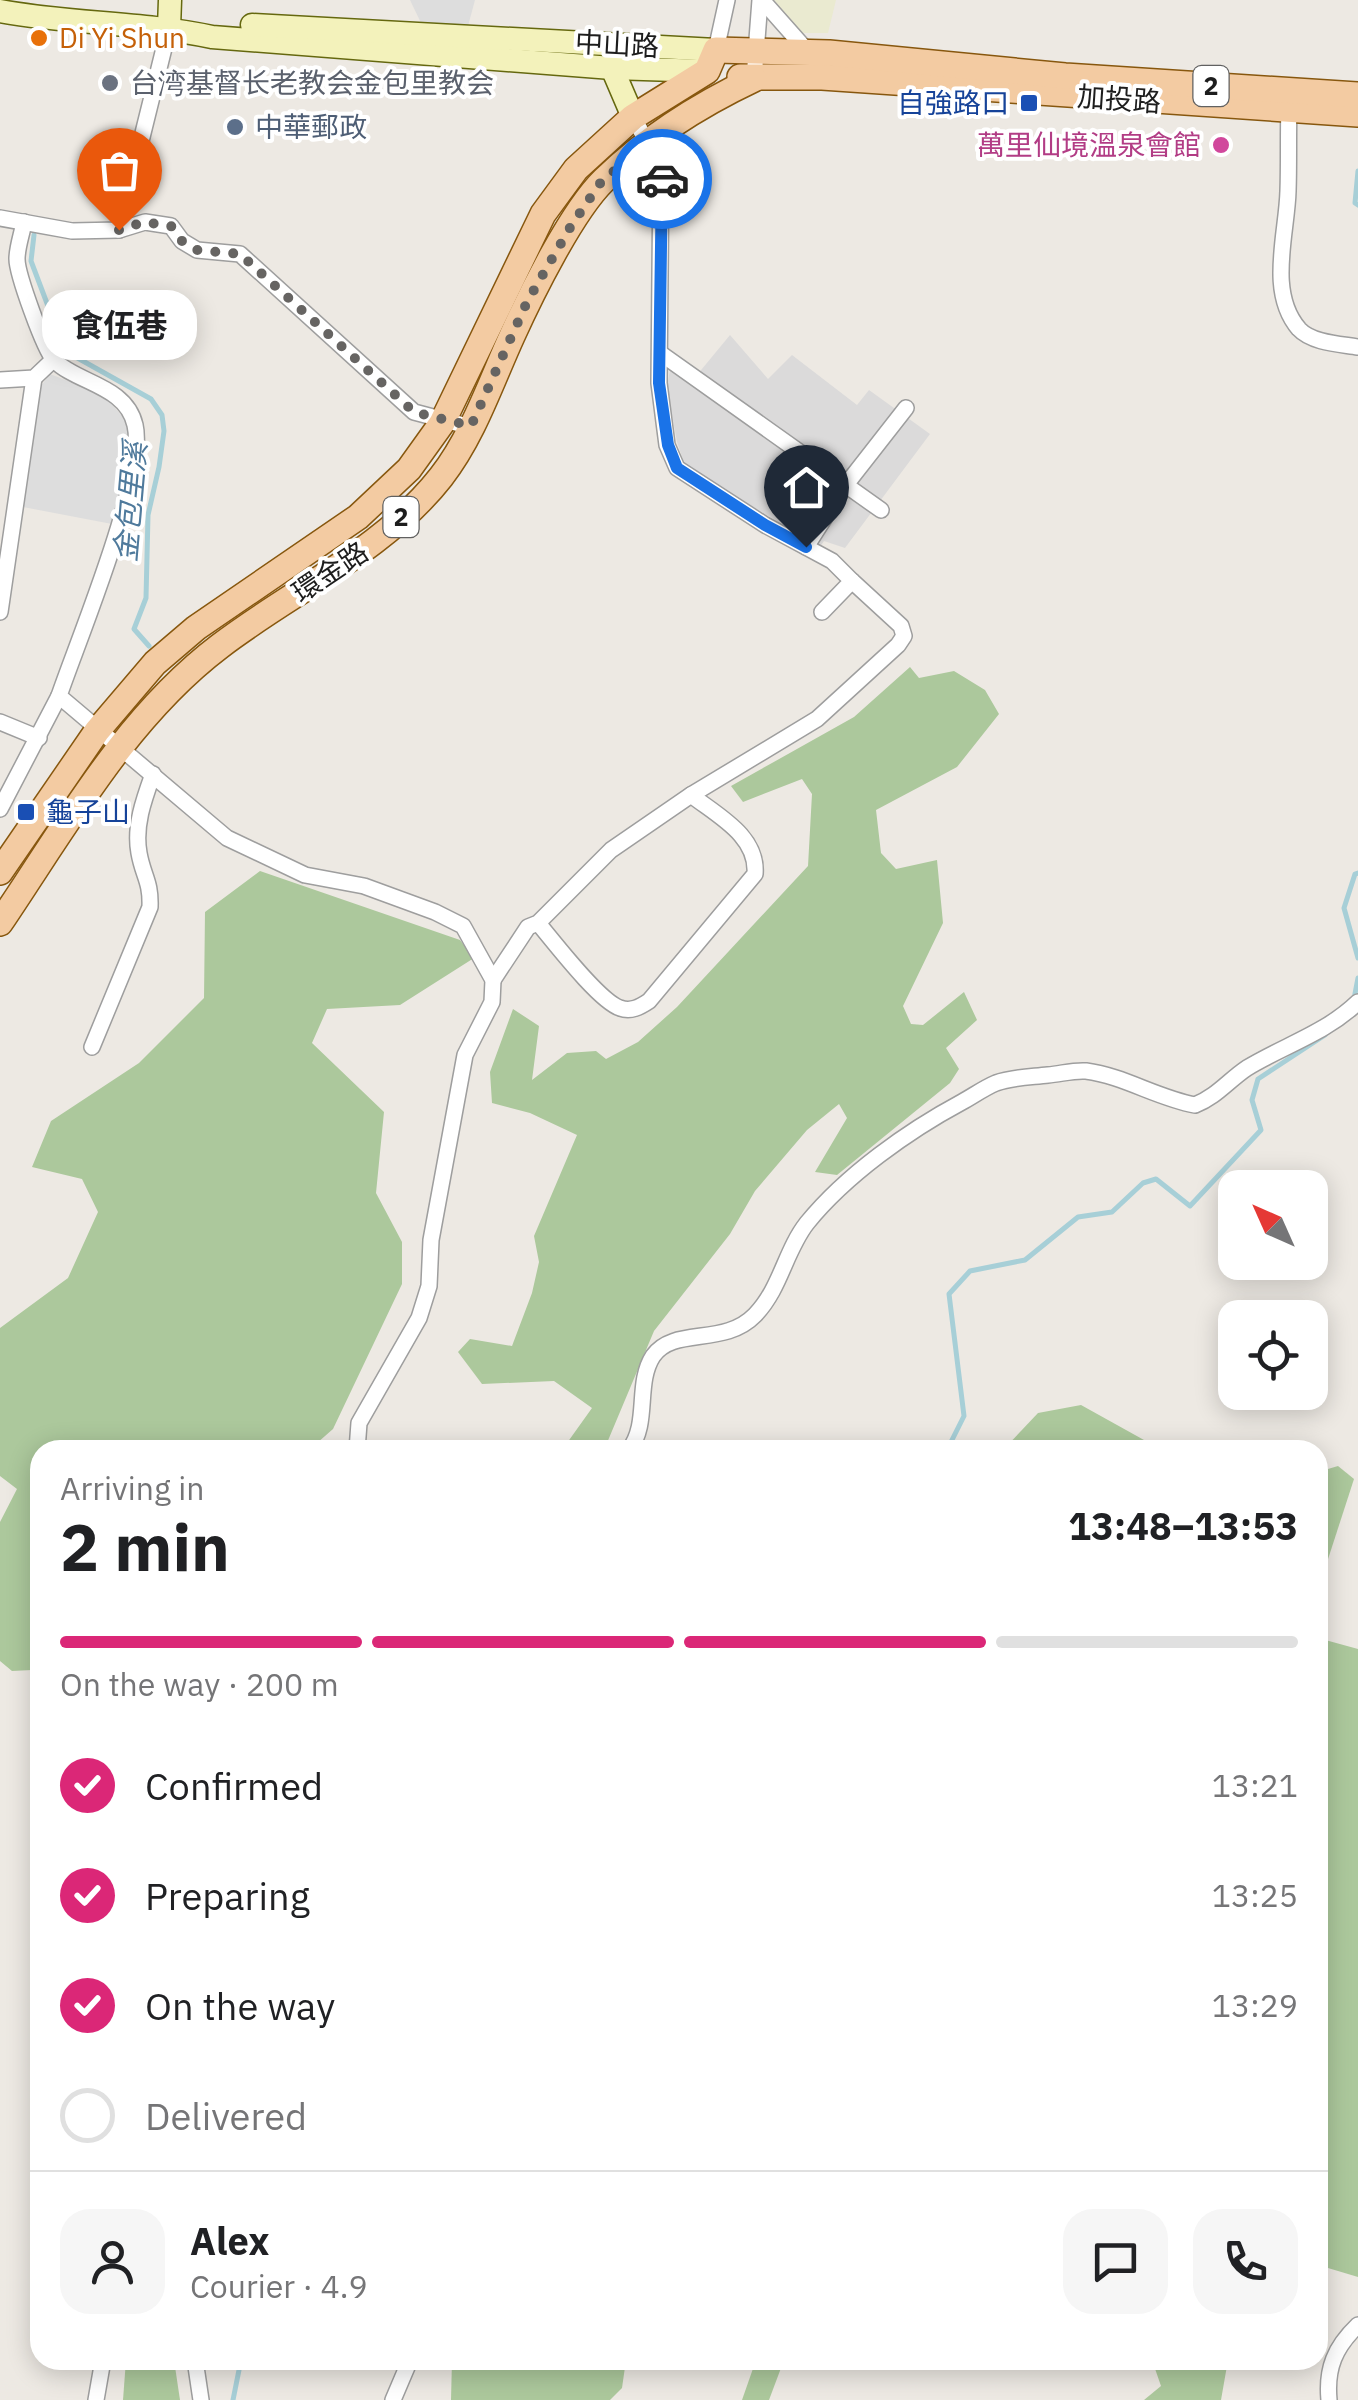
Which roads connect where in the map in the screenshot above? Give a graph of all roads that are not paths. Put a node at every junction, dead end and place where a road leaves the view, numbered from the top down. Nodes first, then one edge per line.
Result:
1 (170, 0) edge
2 (727, 0) edge
3 (761, 0) edge
4 (25, 8) edge
5 (0, 10) edge
6 (169, 28) junction
7 (756, 50) junction
8 (809, 53) junction
9 (712, 60) junction
10 (612, 68) junction
11 (754, 79) junction
12 (1062, 86) junction
13 (1358, 96) edge
14 (1290, 100) junction
15 (1358, 114) edge
16 (633, 117) junction
17 (649, 142) junction
18 (0, 218) edge
19 (24, 222) junction
20 (119, 230) junction
21 (1358, 348) edge
22 (660, 353) junction
23 (54, 360) junction
24 (34, 378) junction
25 (0, 380) edge
26 (906, 408) dead end
27 (444, 419) junction
28 (471, 426) junction
29 (846, 486) junction
30 (881, 510) dead end
31 (806, 547) junction
32 (852, 580) junction
33 (0, 612) edge
34 (822, 612) dead end
35 (58, 696) junction
36 (0, 722) edge
37 (97, 730) junction
38 (39, 738) junction
39 (120, 748) junction
40 (153, 774) junction
41 (692, 794) junction
42 (0, 809) edge
43 (0, 872) edge
44 (0, 922) edge
45 (538, 923) junction
46 (493, 980) junction
47 (1358, 1002) edge
48 (92, 1047) dead end
49 (358, 1440) edge
50 (634, 1440) edge
51 (1358, 2326) edge
52 (101, 2370) edge
53 (196, 2370) edge
54 (406, 2370) edge
55 (96, 2400) edge
56 (201, 2400) edge
57 (393, 2400) edge
58 (1329, 2400) edge

1 - 6 street
2 - 9 street
3 - 7 street
3 - 8 street
4 - 5 street, 中山路
4 - 6 street, 中山路
6 - 9 street, 中山路
6 - 10 street, 中山路
6 - 20 street
7 - 8 main road, 中山路 / 2
7 - 9 main road, 中山路 / 2
7 - 11 street
8 - 12 main road, 中山路 / 2
9 - 10 street, 中山路
9 - 11 main road
9 - 16 main road, 環金路 / 2
10 - 16 street
11 - 12 main road, 2
11 - 17 main road, 環金路 / 2
12 - 14 main road, 加投路 / 2
13 - 14 main road, 加投路 / 2
14 - 15 main road, 加投路 / 2
14 - 21 street
16 - 17 street
16 - 27 main road, 環金路 / 2
17 - 22 street
17 - 28 main road, 環金路 / 2
18 - 19 street
19 - 20 street
19 - 23 street
20 - 27 street
22 - 29 street
22 - 31 street
23 - 24 street
23 - 35 street
24 - 25 street
24 - 33 street
26 - 29 street
27 - 28 street
27 - 37 main road, 環金路 / 2
28 - 39 main road, 環金路 / 2
29 - 30 street
29 - 31 street
31 - 32 street
32 - 34 street
32 - 41 street
35 - 37 street
35 - 38 street
36 - 38 street
37 - 39 street
37 - 43 main road, 環金路 / 2
38 - 42 street
39 - 40 street
39 - 44 main road, 環金路 / 2
40 - 46 street
40 - 48 street
41 - 45 street
41 - 45 street
45 - 46 street
46 - 49 street
47 - 50 street
51 - 58 street
52 - 55 street
53 - 56 street
54 - 57 street

